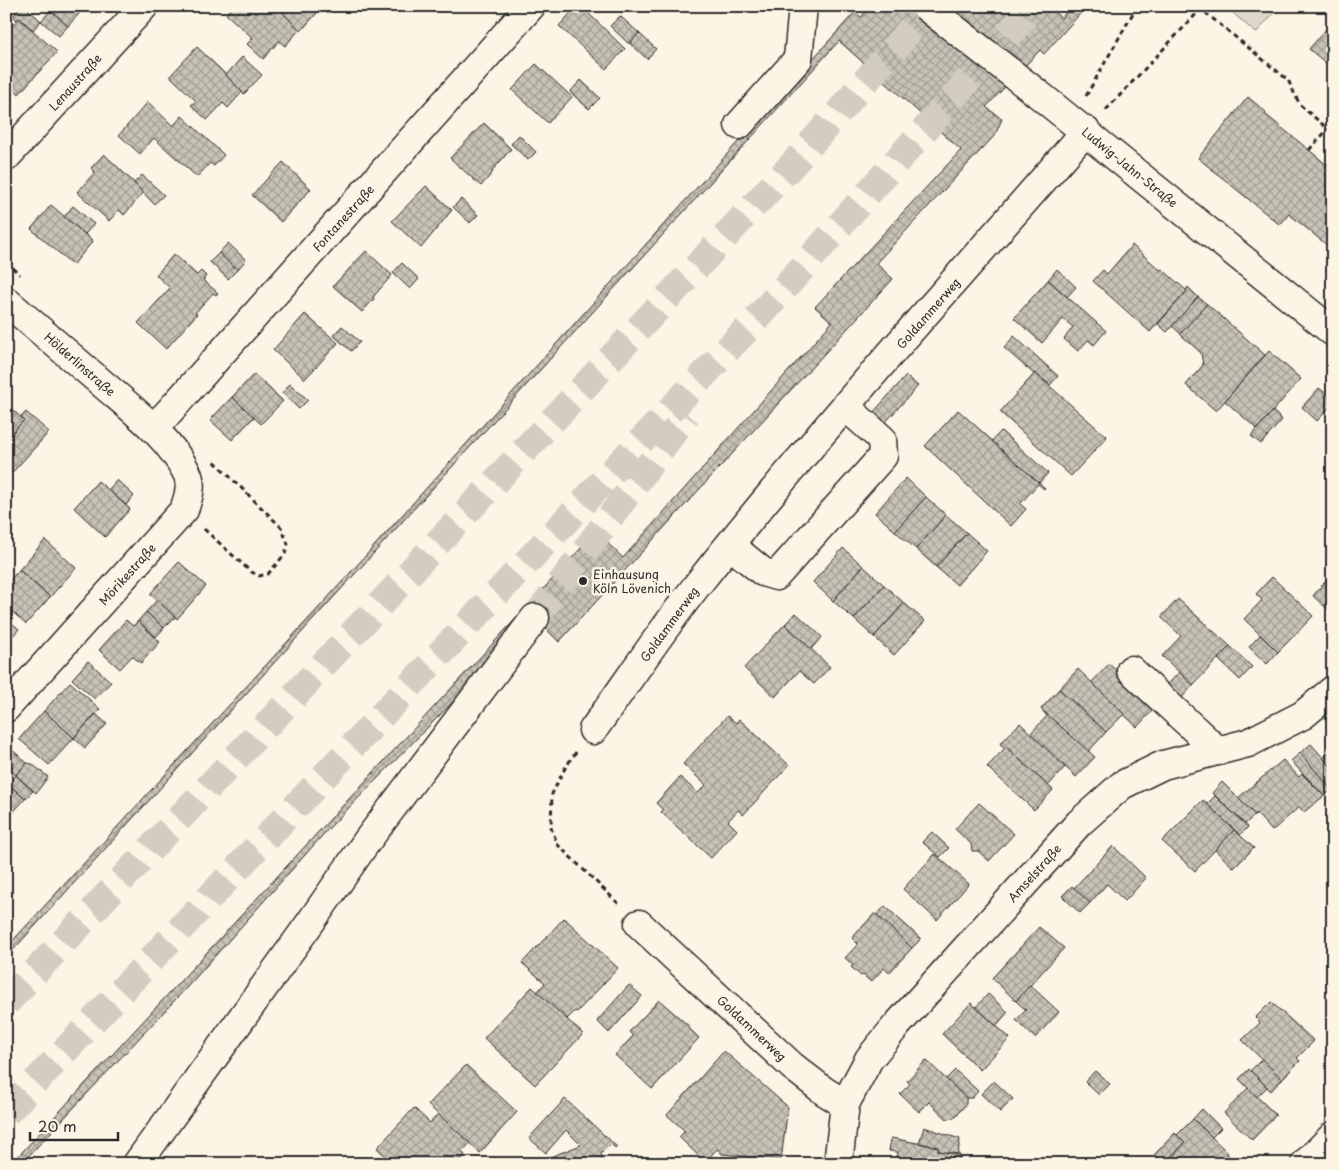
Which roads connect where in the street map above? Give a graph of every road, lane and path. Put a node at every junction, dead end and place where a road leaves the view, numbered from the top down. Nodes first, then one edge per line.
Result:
1 (144, 6) edge
2 (531, 6) edge
3 (803, 6) edge
4 (925, 6) edge
5 (1137, 6) edge
6 (1205, 6) edge
7 (1201, 9) junction
8 (1087, 96) dead end
9 (739, 125) dead end
10 (1328, 129) junction
11 (1086, 131) junction
12 (1333, 133) edge
13 (1309, 150) dead end
14 (6, 158) edge
15 (6, 301) edge
16 (1333, 332) edge
17 (846, 407) junction
18 (153, 428) junction
19 (210, 456) dead end
20 (184, 510) junction
21 (730, 545) junction
22 (535, 618) tunnel mouth
23 (1131, 670) dead end
24 (1333, 690) edge
25 (6, 708) edge
26 (593, 730) joint
27 (1218, 751) junction
28 (639, 924) joint
29 (845, 1104) junction
30 (1333, 1136) edge
31 (137, 1164) edge
32 (838, 1164) edge
33 (1305, 1164) edge

1 - 14 main road, Lenaustraße
2 - 18 main road, Fontanestraße
3 - 9 main road
4 - 11 main road, Ludwig-Jahn-Straße, bridge
5 - 8 path
6 - 7 path
7 - 10 path
7 - 11 path
10 - 12 path
10 - 13 path
11 - 16 main road, Ludwig-Jahn-Straße
11 - 17 main road, Goldammerweg
15 - 18 main road, Hölderlinstraße
17 - 21 main road, Goldammerweg
17 - 21 main road
18 - 20 main road, Mörikestraße
19 - 20 path
20 - 25 main road, Mörikestraße
21 - 26 main road, Goldammerweg
22 - 31 main road
23 - 27 main road
24 - 27 main road, Amselstraße
26 - 28 path
27 - 29 main road, Amselstraße
28 - 29 main road, Goldammerweg
29 - 32 main road, Amselstraße
30 - 33 main road

